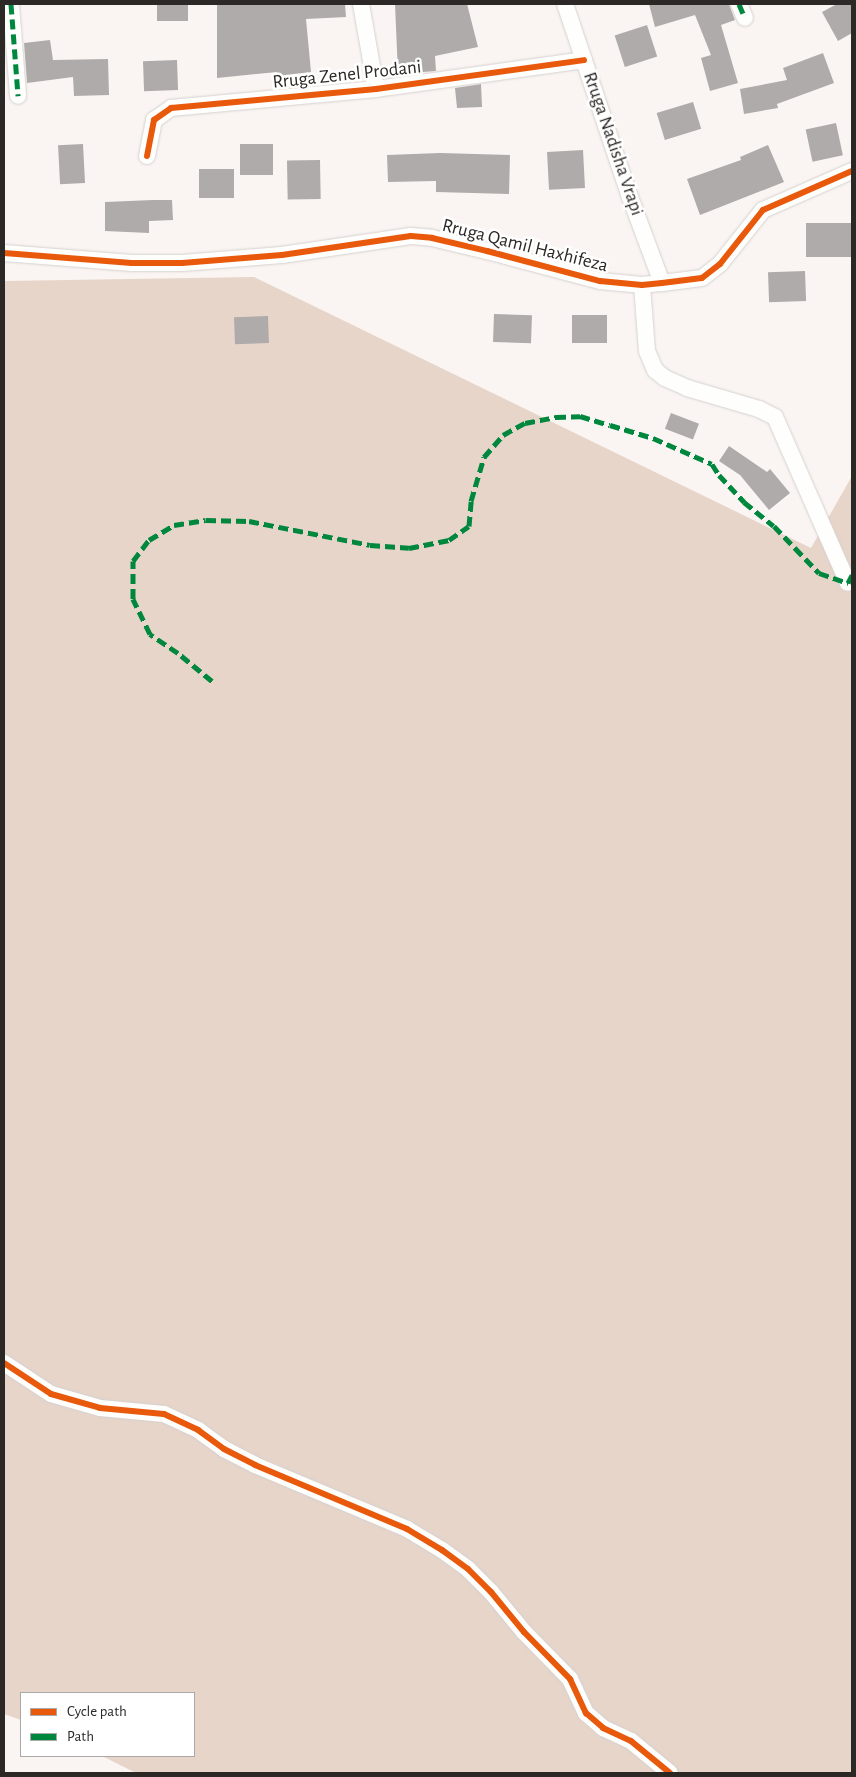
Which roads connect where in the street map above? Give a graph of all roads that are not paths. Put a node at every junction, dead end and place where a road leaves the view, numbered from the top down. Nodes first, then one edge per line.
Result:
1 (11, 4) edge
2 (361, 4) edge
3 (565, 4) edge
4 (584, 60) junction
5 (376, 89) junction
6 (18, 96) dead end
7 (147, 156) dead end
8 (852, 171) edge
9 (4, 253) edge
10 (662, 283) junction
11 (642, 284) junction
12 (848, 583) dead end
13 (4, 1363) edge
14 (670, 1773) edge

1 - 6 street
2 - 5 street
3 - 4 street, Rruga Nadisha Vrapi
4 - 5 street, Rruga Zenel Prodani
4 - 10 street, Rruga Nadisha Vrapi
5 - 7 street, Rruga Zenel Prodani
8 - 10 street, Rruga Qamil Haxhifeza
9 - 11 street, Rruga Qamil Haxhifeza
10 - 11 street, Rruga Qamil Haxhifeza
11 - 12 street
13 - 14 street

